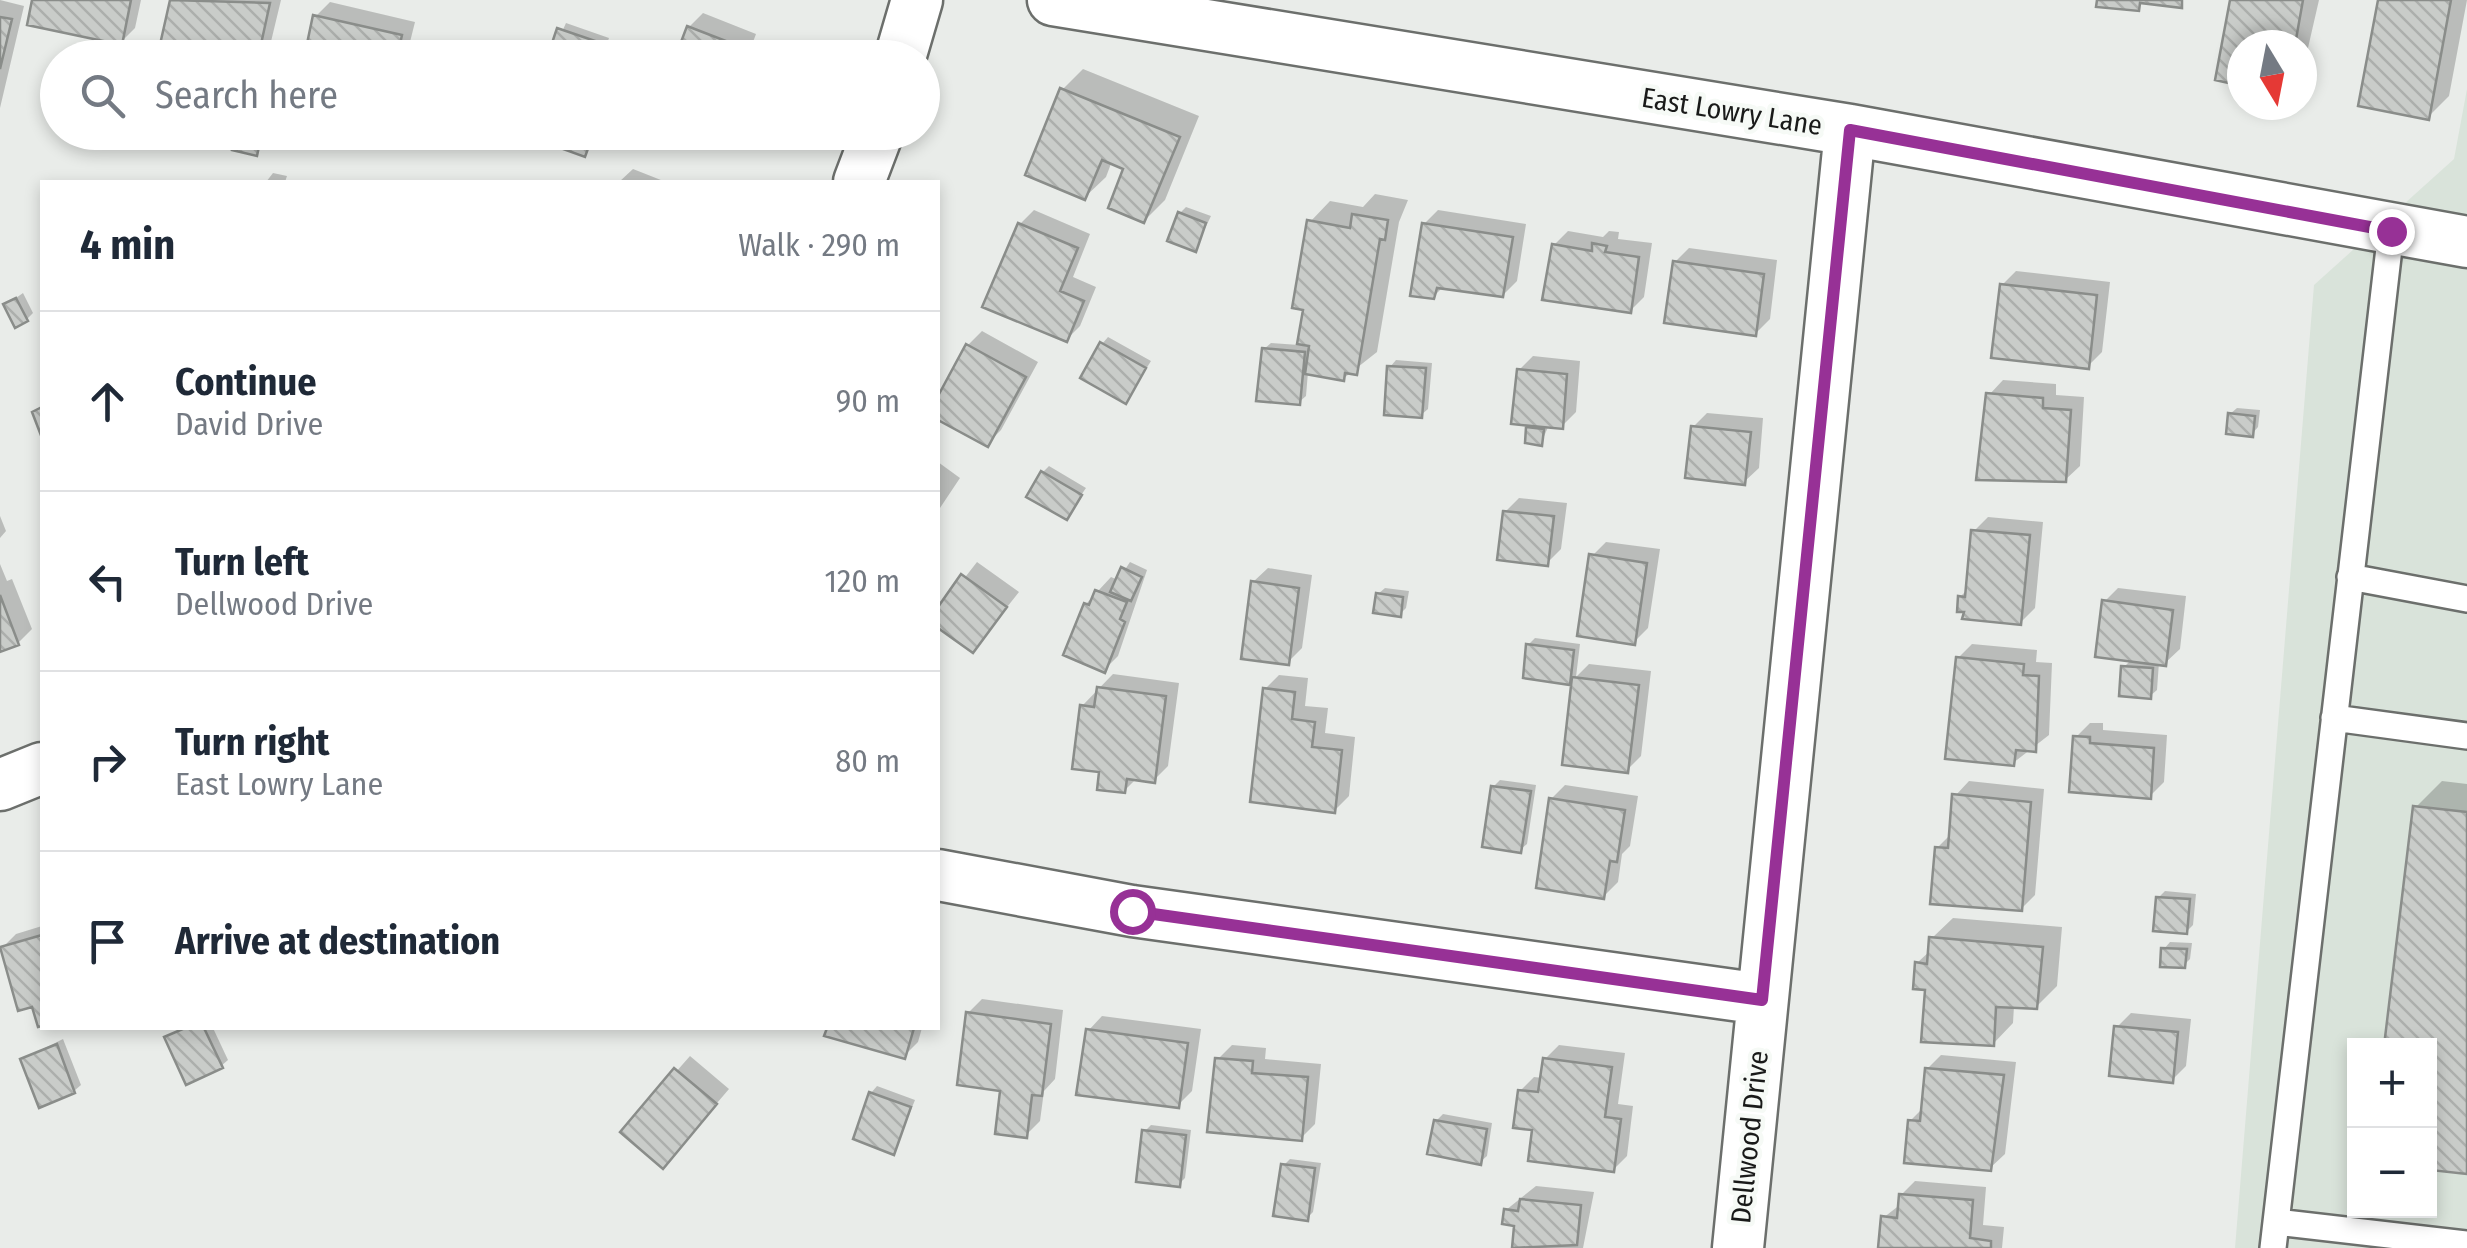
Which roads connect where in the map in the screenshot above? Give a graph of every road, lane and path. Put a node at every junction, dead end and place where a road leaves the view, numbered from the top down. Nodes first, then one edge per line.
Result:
1 (917, 0) edge
2 (1053, 0) edge
3 (905, 40) edge
4 (1850, 130) junction
5 (871, 150) edge
6 (860, 180) edge
7 (2391, 231) junction
8 (2467, 242) edge
9 (2350, 578) junction
10 (2467, 599) edge
11 (2334, 718) junction
12 (2467, 736) edge
13 (40, 769) edge
14 (0, 785) edge
15 (940, 875) edge
16 (1762, 1000) junction
17 (2276, 1222) junction
18 (2467, 1244) edge
19 (1738, 1248) edge
20 (2274, 1248) edge

1 - 3 street
2 - 4 street, East Lowry Lane
4 - 7 street, East Lowry Lane
4 - 16 street, Dellwood Drive
5 - 6 street
7 - 8 street, East Lowry Lane
7 - 9 lane
9 - 10 lane
9 - 11 lane
11 - 12 lane
11 - 17 lane
13 - 14 street
15 - 16 street
16 - 19 street, Dellwood Drive
17 - 18 lane
17 - 20 lane

